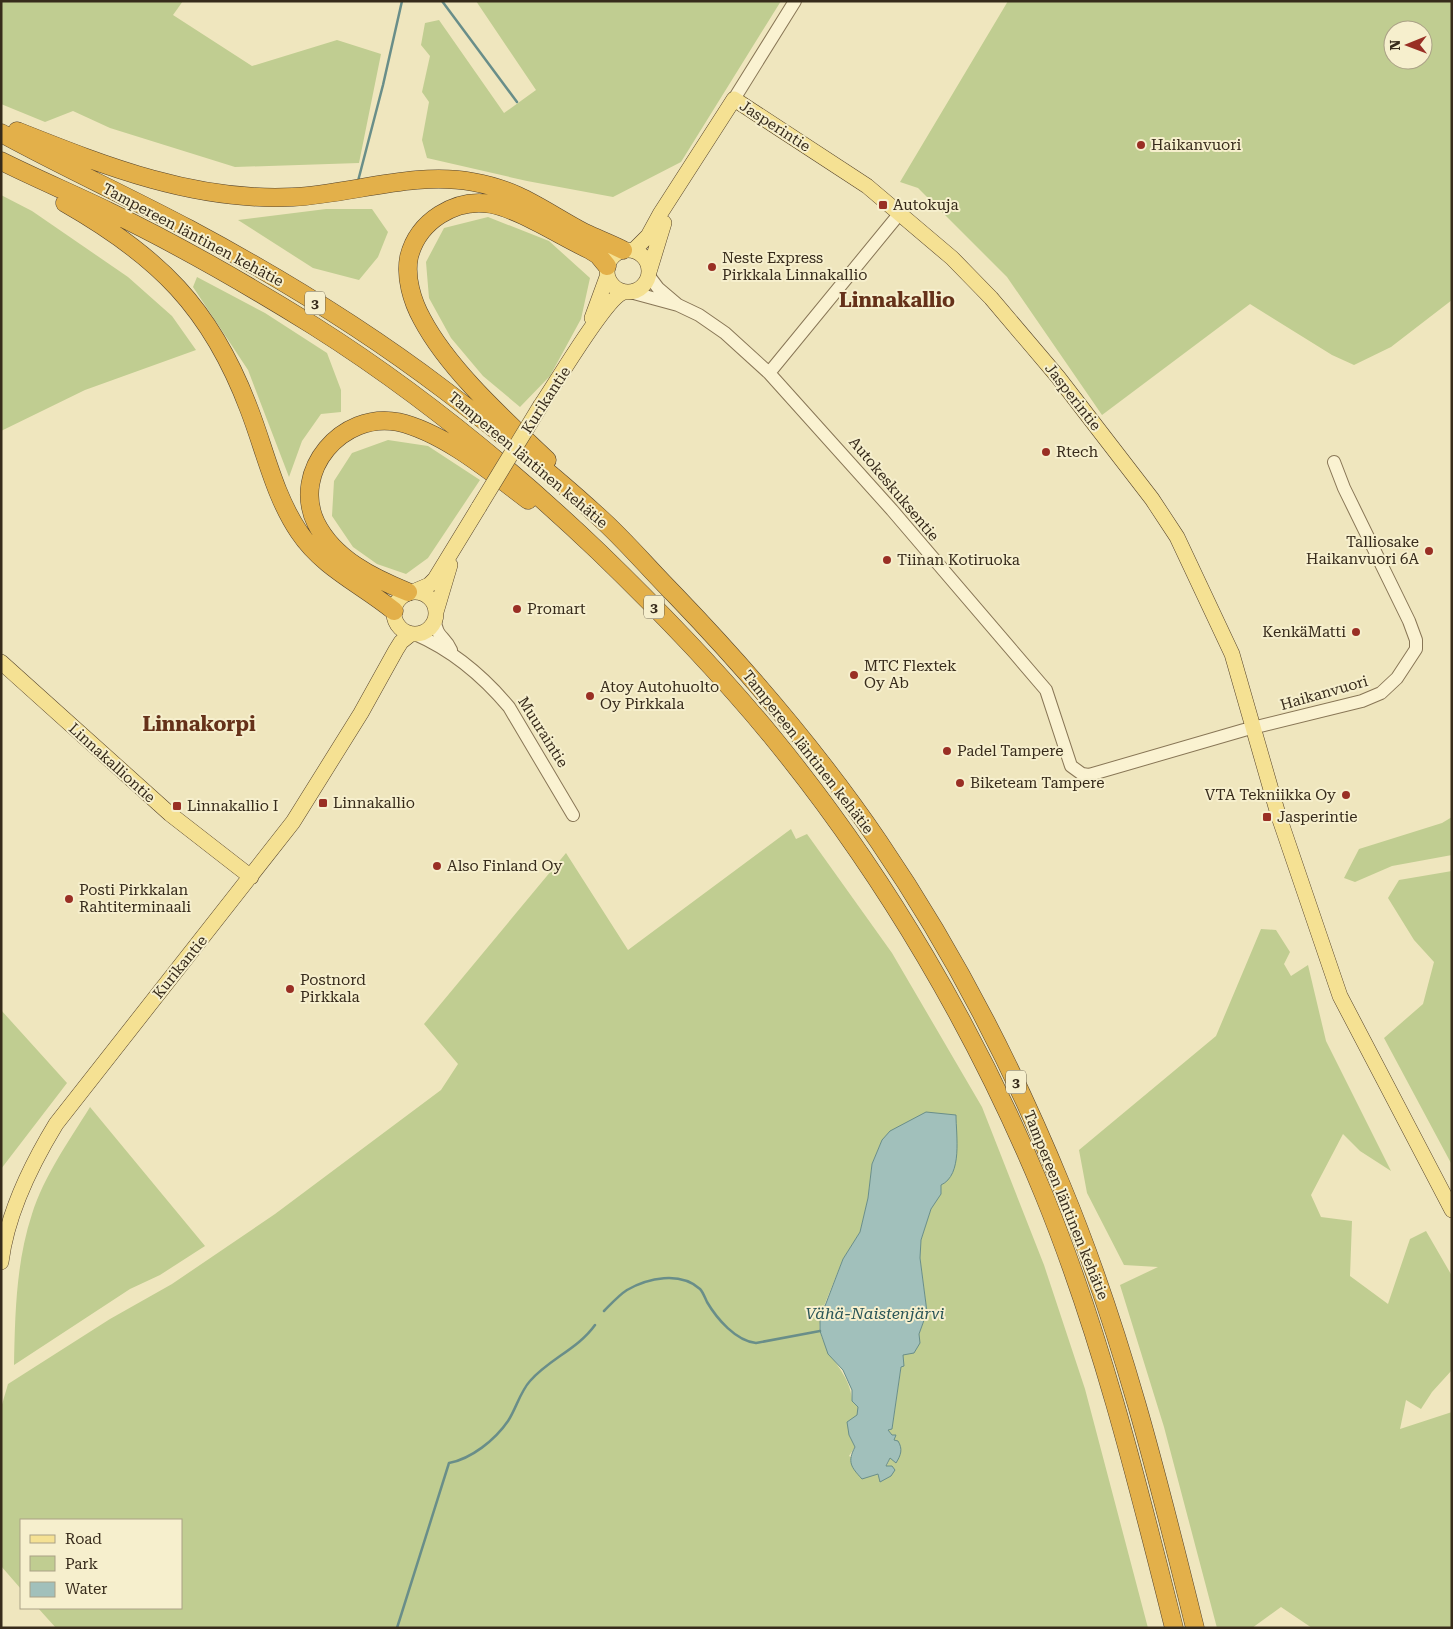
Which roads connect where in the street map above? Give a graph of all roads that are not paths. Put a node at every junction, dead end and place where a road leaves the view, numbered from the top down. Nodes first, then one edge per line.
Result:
1 (794, 1) edge
2 (734, 99) junction
3 (1, 125) edge
4 (1, 133) edge
5 (8, 165) edge
6 (673, 196) junction
7 (900, 213) junction
8 (628, 250) junction
9 (607, 271) junction
10 (649, 274) junction
11 (627, 292) junction
12 (678, 305) junction
13 (590, 329) junction
14 (769, 373) junction
15 (1334, 462) dead end
16 (600, 517) junction
17 (574, 528) junction
18 (455, 548) junction
19 (412, 592) junction
20 (394, 615) junction
21 (436, 615) junction
22 (413, 634) junction
23 (453, 654) junction
24 (1, 662) edge
25 (378, 680) junction
26 (1254, 728) junction
27 (573, 815) dead end
28 (251, 877) junction
29 (1452, 1210) edge
30 (1, 1262) edge
31 (1174, 1628) edge
32 (1195, 1628) edge

1 - 2 street
2 - 6 main road
2 - 7 main road, Jasperintie
3 - 8 highway
4 - 16 highway, Tampereen läntinen kehätie / 3
5 - 17 highway, Tampereen läntinen kehätie / 3
5 - 20 highway
6 - 8 main road
6 - 10 main road
7 - 14 street
7 - 26 main road, Jasperintie
8 - 9 main road
8 - 10 main road
9 - 11 main road
9 - 13 main road, Kurikantie
9 - 16 highway
10 - 11 main road
10 - 12 street, Autokeskuksentie
11 - 12 street, Autokeskuksentie
11 - 13 main road, Kurikantie
12 - 14 street, Autokeskuksentie
13 - 18 main road, Kurikantie, bridge
14 - 26 street, Autokeskuksentie
15 - 26 street, Haikanvuori
16 - 32 highway, Tampereen läntinen kehätie / 3
17 - 19 highway
17 - 31 highway, Tampereen läntinen kehätie / 3
18 - 19 main road, Kurikantie
18 - 21 main road, Kurikantie
19 - 20 main road
19 - 21 main road
20 - 22 main road
20 - 25 main road, Kurikantie
21 - 22 main road
21 - 23 street, Muuraintie
22 - 23 street, Muuraintie
22 - 25 main road, Kurikantie
23 - 27 street, Muuraintie
24 - 28 main road, Linnakalliontie
25 - 28 main road, Kurikantie
26 - 29 main road, Jasperintie
28 - 30 main road, Kurikantie

